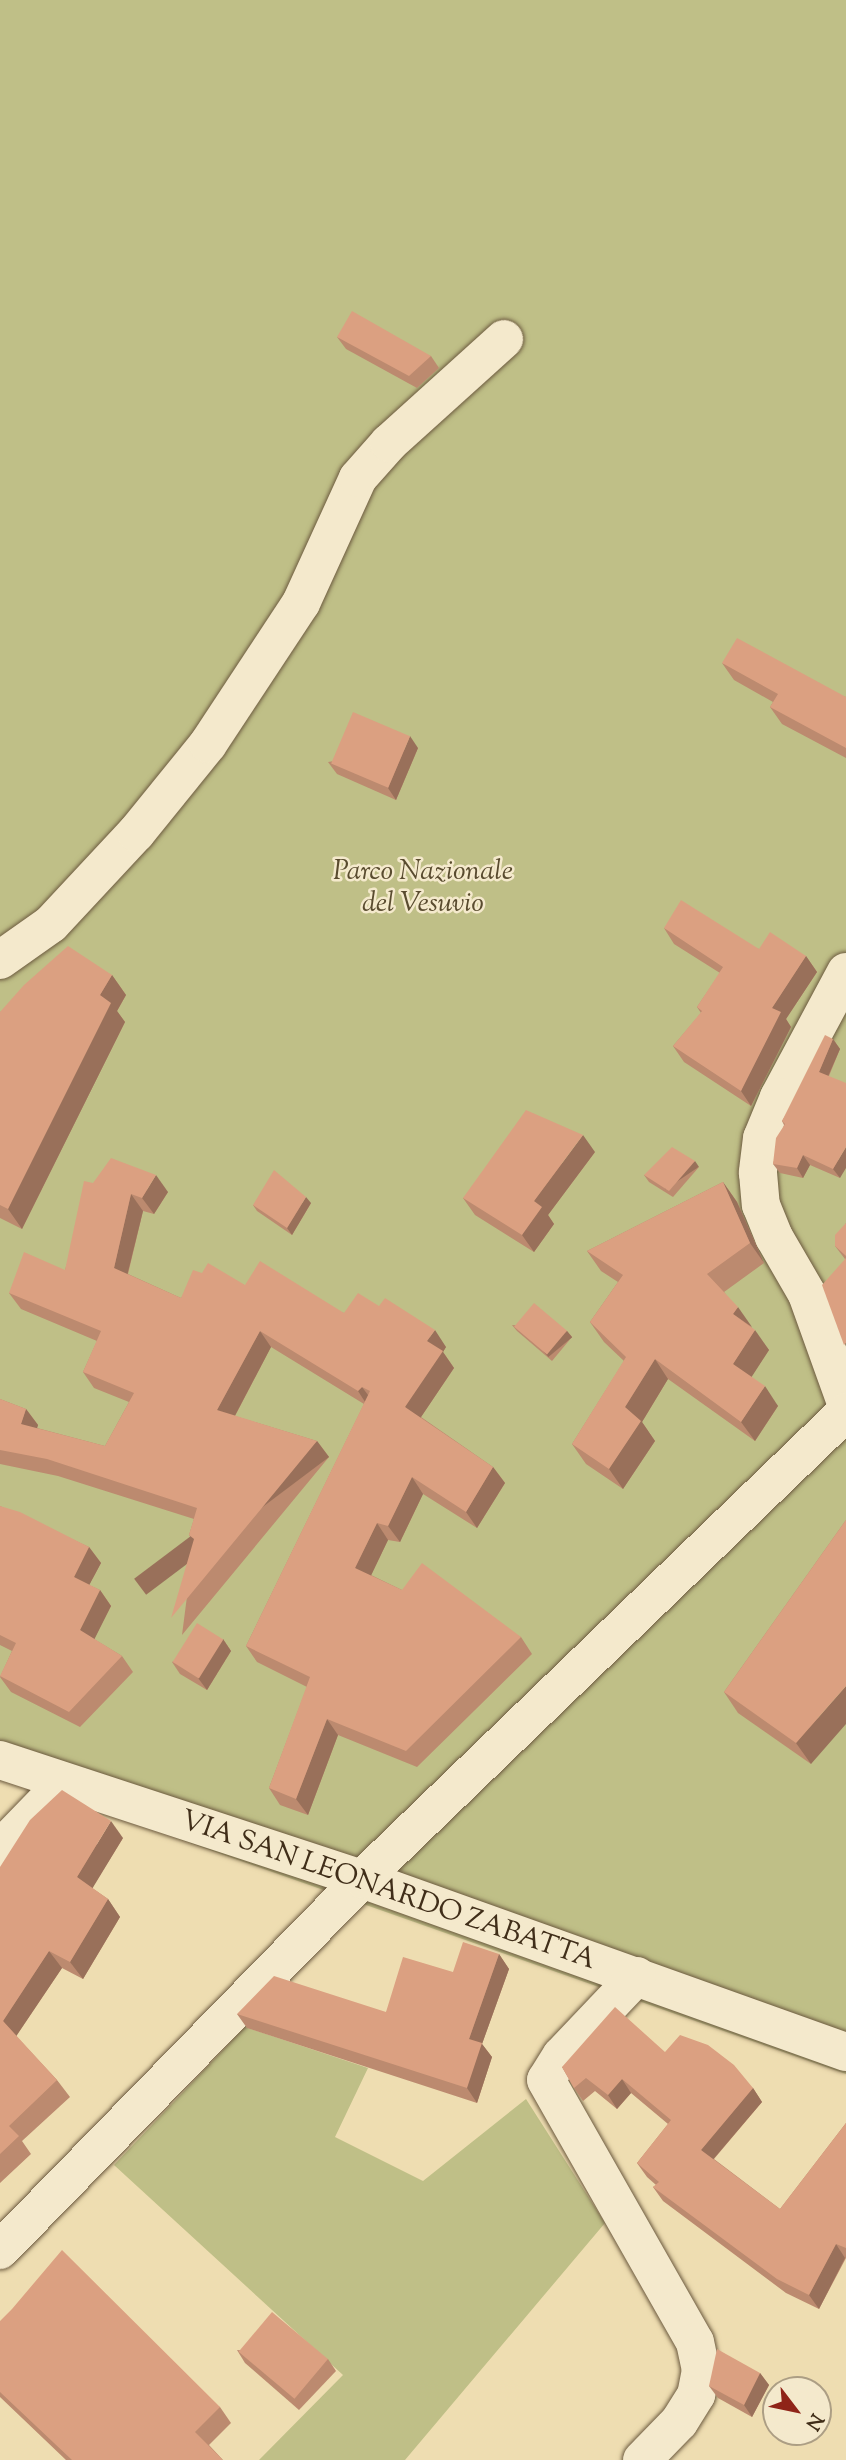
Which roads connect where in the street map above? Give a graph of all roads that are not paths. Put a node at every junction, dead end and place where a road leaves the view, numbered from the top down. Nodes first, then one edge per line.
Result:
1 (504, 339) dead end
2 (0, 960) edge
3 (846, 972) edge
4 (846, 1402) edge
5 (846, 1412) edge
6 (0, 1760) edge
7 (64, 1783) junction
8 (0, 1849) edge
9 (362, 1879) junction
10 (637, 1976) junction
11 (846, 2052) edge
12 (0, 2250) edge
13 (642, 2460) edge

1 - 2 street
3 - 4 street
5 - 9 street
6 - 7 street, VIA SAN LEONARDO ZABATTA
7 - 8 street
7 - 9 street, VIA SAN LEONARDO ZABATTA
9 - 10 street, VIA SAN LEONARDO ZABATTA
9 - 12 street
10 - 11 street, VIA SAN LEONARDO ZABATTA
10 - 13 street

